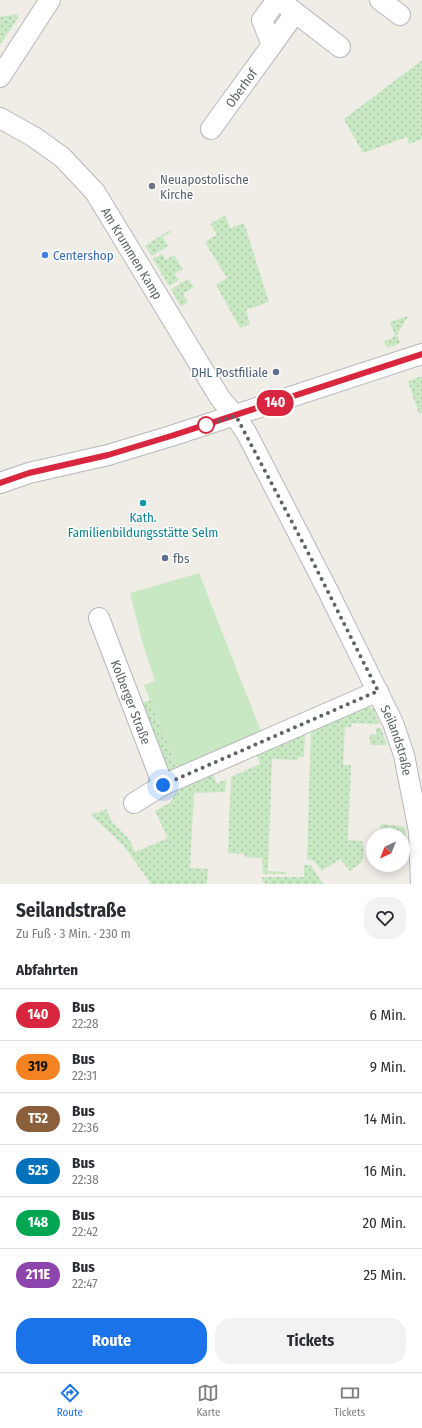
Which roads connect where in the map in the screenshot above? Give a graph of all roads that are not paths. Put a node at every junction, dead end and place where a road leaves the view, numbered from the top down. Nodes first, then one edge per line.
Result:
1 (50, 0) edge
2 (278, 0) edge
3 (380, 0) edge
4 (295, 13) junction
5 (400, 15) dead end
6 (272, 45) junction
7 (340, 47) dead end
8 (0, 77) edge
9 (0, 118) edge
10 (211, 130) dead end
11 (422, 354) edge
12 (236, 416) junction
13 (0, 483) edge
14 (99, 618) dead end
15 (378, 691) junction
16 (163, 785) junction
17 (134, 803) dead end
18 (421, 884) edge

1 - 8 street
2 - 4 street
2 - 6 street
3 - 5 street
4 - 6 street, Oberhof
4 - 7 street
6 - 10 street, Oberhof
9 - 12 street, Am Krummen Kamp
11 - 12 street
12 - 13 street
12 - 15 street, Seilandstraße
14 - 16 street, Kolberger Straße
15 - 16 street
15 - 18 street, Seilandstraße
16 - 17 street

